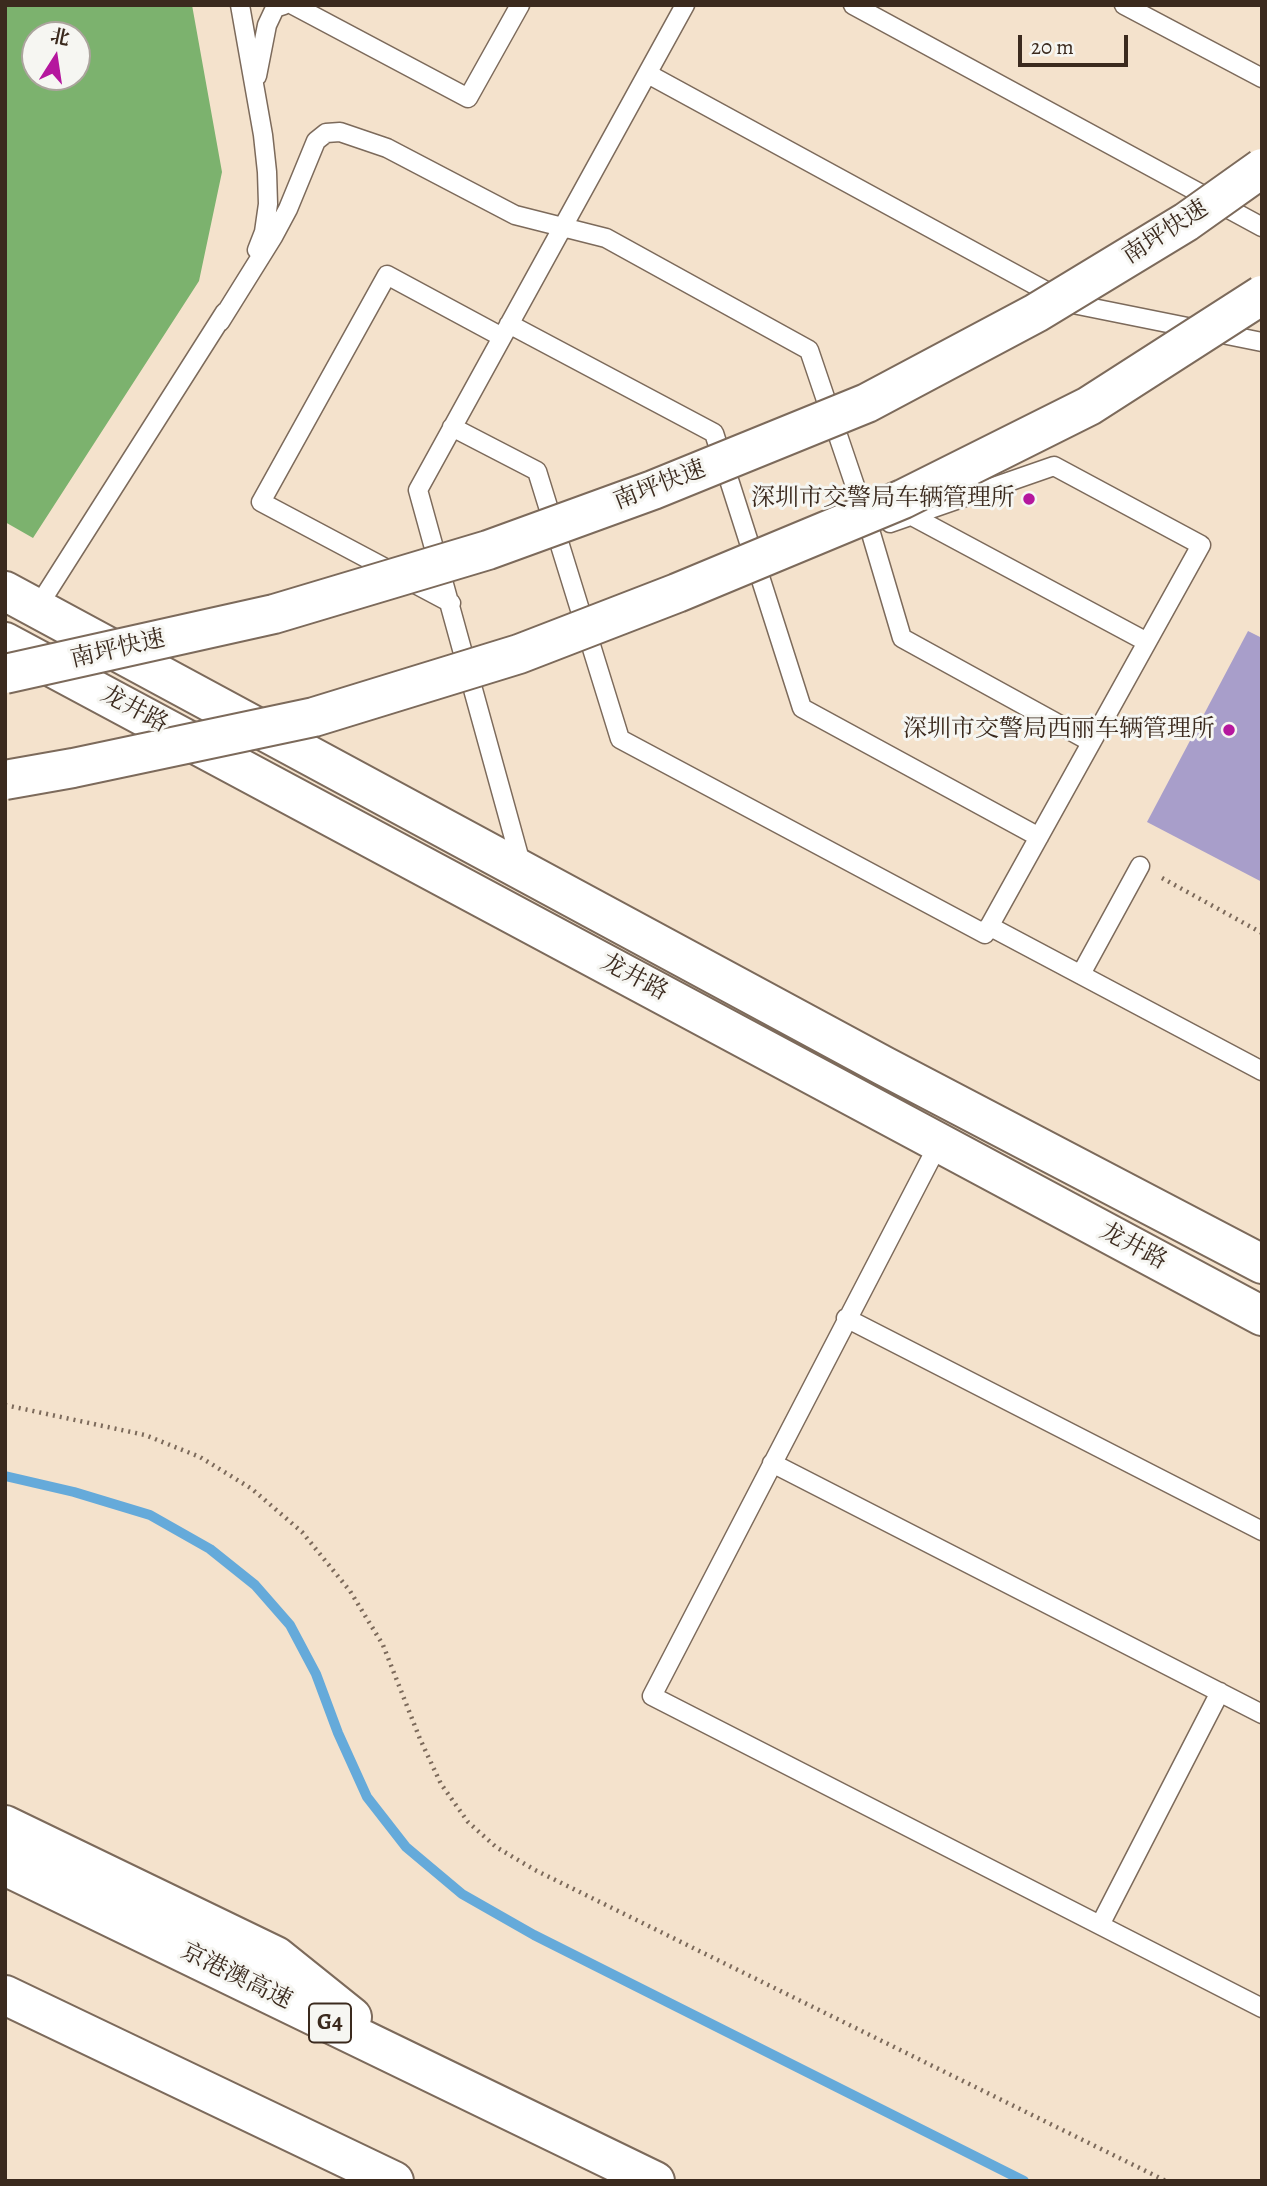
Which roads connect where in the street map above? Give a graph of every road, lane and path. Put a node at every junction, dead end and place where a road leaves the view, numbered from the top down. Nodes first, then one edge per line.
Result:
1 (240, 5) edge
2 (284, 5) edge
3 (293, 5) edge
4 (520, 5) edge
5 (685, 5) edge
6 (853, 5) edge
7 (1124, 5) edge
8 (648, 74) junction
9 (1262, 78) edge
10 (254, 87) junction
11 (1262, 168) edge
12 (564, 227) junction
13 (1262, 227) edge
14 (1262, 295) edge
15 (219, 322) junction
16 (506, 331) junction
17 (1262, 342) edge
18 (452, 427) junction
19 (912, 516) junction
20 (870, 530) junction
21 (21, 600) edge
22 (451, 603) junction
23 (5, 642) edge
24 (1147, 642) junction
25 (5, 674) edge
26 (1091, 742) junction
27 (5, 780) edge
28 (1039, 837) junction
29 (1140, 866) joint
30 (523, 872) junction
31 (989, 926) junction
32 (1262, 933) edge
33 (1081, 974) junction
34 (1262, 1071) edge
35 (939, 1143) junction
36 (1262, 1264) edge
37 (1262, 1316) edge
38 (846, 1318) junction
39 (5, 1405) edge
40 (772, 1463) junction
41 (1262, 1531) edge
42 (1220, 1692) junction
43 (1262, 1714) edge
44 (5, 1825) edge
45 (5, 1866) edge
46 (1100, 1925) junction
47 (5, 1995) edge
48 (1262, 2008) edge
49 (405, 2060) junction
50 (394, 2181) edge
51 (654, 2181) edge
52 (1166, 2181) edge

1 - 10 lane
2 - 10 lane
3 - 4 lane
5 - 8 lane
6 - 13 lane
7 - 9 lane
8 - 12 lane
8 - 17 lane
10 - 15 lane
11 - 25 main road, 南坪快速, bridge
12 - 15 lane
12 - 16 lane
12 - 20 lane
14 - 27 main road, bridge
15 - 21 lane
16 - 18 lane
16 - 22 lane
16 - 28 lane
18 - 22 lane
18 - 31 lane
19 - 20 lane
19 - 24 lane
19 - 24 lane
20 - 26 lane
21 - 30 main road, 龙井路
22 - 30 lane
23 - 35 main road, 龙井路
24 - 26 lane
26 - 28 lane
28 - 31 lane
29 - 32 path
29 - 33 lane
30 - 36 main road, 龙井路
31 - 33 lane
33 - 34 lane
35 - 37 main road, 龙井路
35 - 38 lane
38 - 40 lane
38 - 41 lane
39 - 52 path
40 - 42 lane
40 - 46 lane
42 - 43 lane
42 - 46 lane
44 - 49 main road
45 - 49 main road, 京港澳高速 / G4
46 - 48 lane
47 - 50 main road
49 - 51 main road, 京港澳高速 / G4

